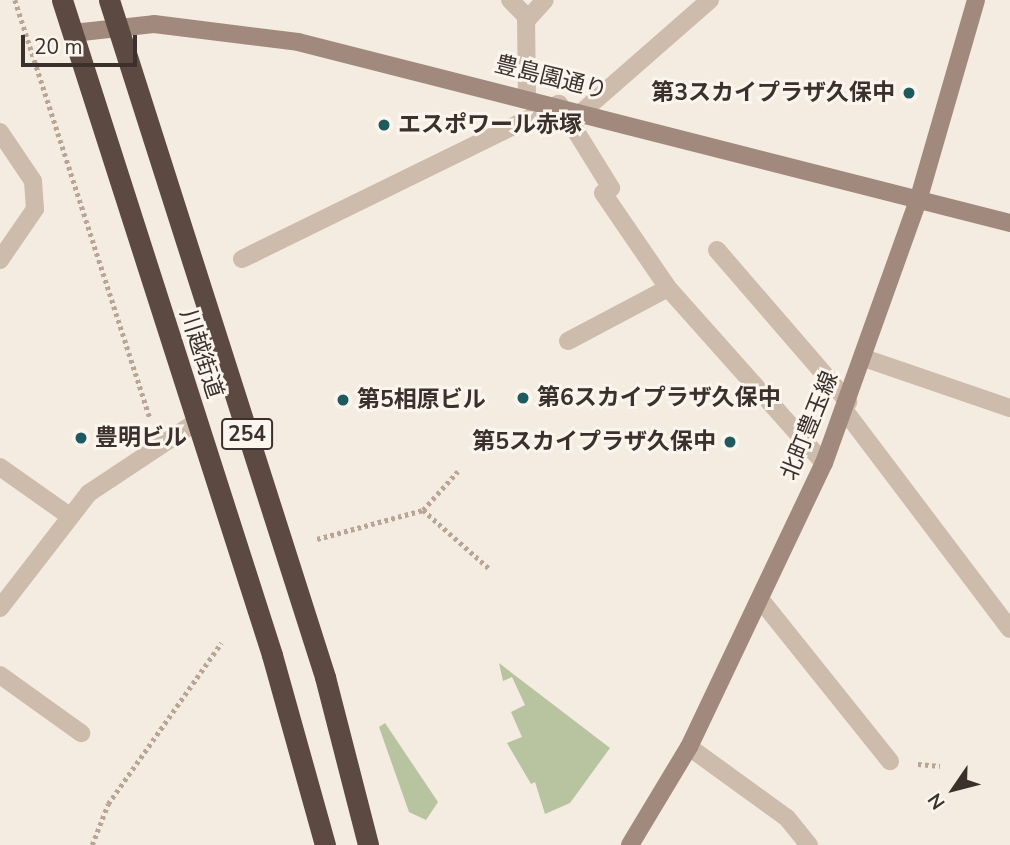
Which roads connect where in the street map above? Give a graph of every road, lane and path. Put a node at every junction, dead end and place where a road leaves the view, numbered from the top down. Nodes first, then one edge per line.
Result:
1 (15, 0) edge
2 (62, 0) edge
3 (109, 0) edge
4 (510, 0) edge
5 (545, 0) edge
6 (710, 0) edge
7 (976, 0) edge
8 (526, 20) junction
9 (117, 25) junction
10 (73, 33) junction
11 (527, 97) junction
12 (559, 104) junction
13 (583, 111) junction
14 (0, 132) edge
15 (918, 201) junction
16 (1010, 223) edge
17 (717, 250) dead end
18 (242, 259) dead end
19 (0, 260) edge
20 (668, 288) junction
21 (568, 341) dead end
22 (864, 358) junction
23 (847, 407) junction
24 (1010, 408) edge
25 (195, 422) junction
26 (159, 447) junction
27 (824, 463) junction
28 (0, 467) edge
29 (458, 471) dead end
30 (423, 510) junction
31 (68, 515) junction
32 (317, 540) dead end
33 (490, 569) dead end
34 (760, 599) junction
35 (0, 608) edge
36 (1010, 629) edge
37 (221, 643) dead end
38 (0, 675) edge
39 (81, 733) dead end
40 (689, 747) junction
41 (890, 761) dead end
42 (92, 845) edge
43 (325, 845) edge
44 (368, 845) edge
45 (629, 845) edge
46 (809, 845) edge

1 - 26 path
2 - 10 highway, 川越街道 / 254
3 - 9 highway, 川越街道 / 254
4 - 8 street
5 - 8 street
6 - 13 street
7 - 15 street, 北町豊玉線
8 - 11 street
9 - 10 street, 豊島園通り
9 - 11 street, 豊島園通り
9 - 44 highway, 川越街道 / 254
10 - 25 highway, 川越街道 / 254
11 - 12 street, 豊島園通り
12 - 13 street, 豊島園通り
12 - 18 street
12 - 20 street
13 - 15 street, 豊島園通り
14 - 19 street
15 - 16 street, 豊島園通り
15 - 22 street, 北町豊玉線
17 - 23 street
20 - 21 street
20 - 27 street
22 - 23 street, 北町豊玉線
22 - 24 street
23 - 27 street, 北町豊玉線
23 - 36 street
25 - 26 street
25 - 43 highway, 川越街道 / 254
26 - 31 street
27 - 34 street, 北町豊玉線
28 - 31 street
29 - 30 path
30 - 32 path
30 - 33 path
31 - 35 street
34 - 40 street, 北町豊玉線
34 - 41 street
37 - 42 path
38 - 39 street
40 - 45 street, 北町豊玉線
40 - 46 street

